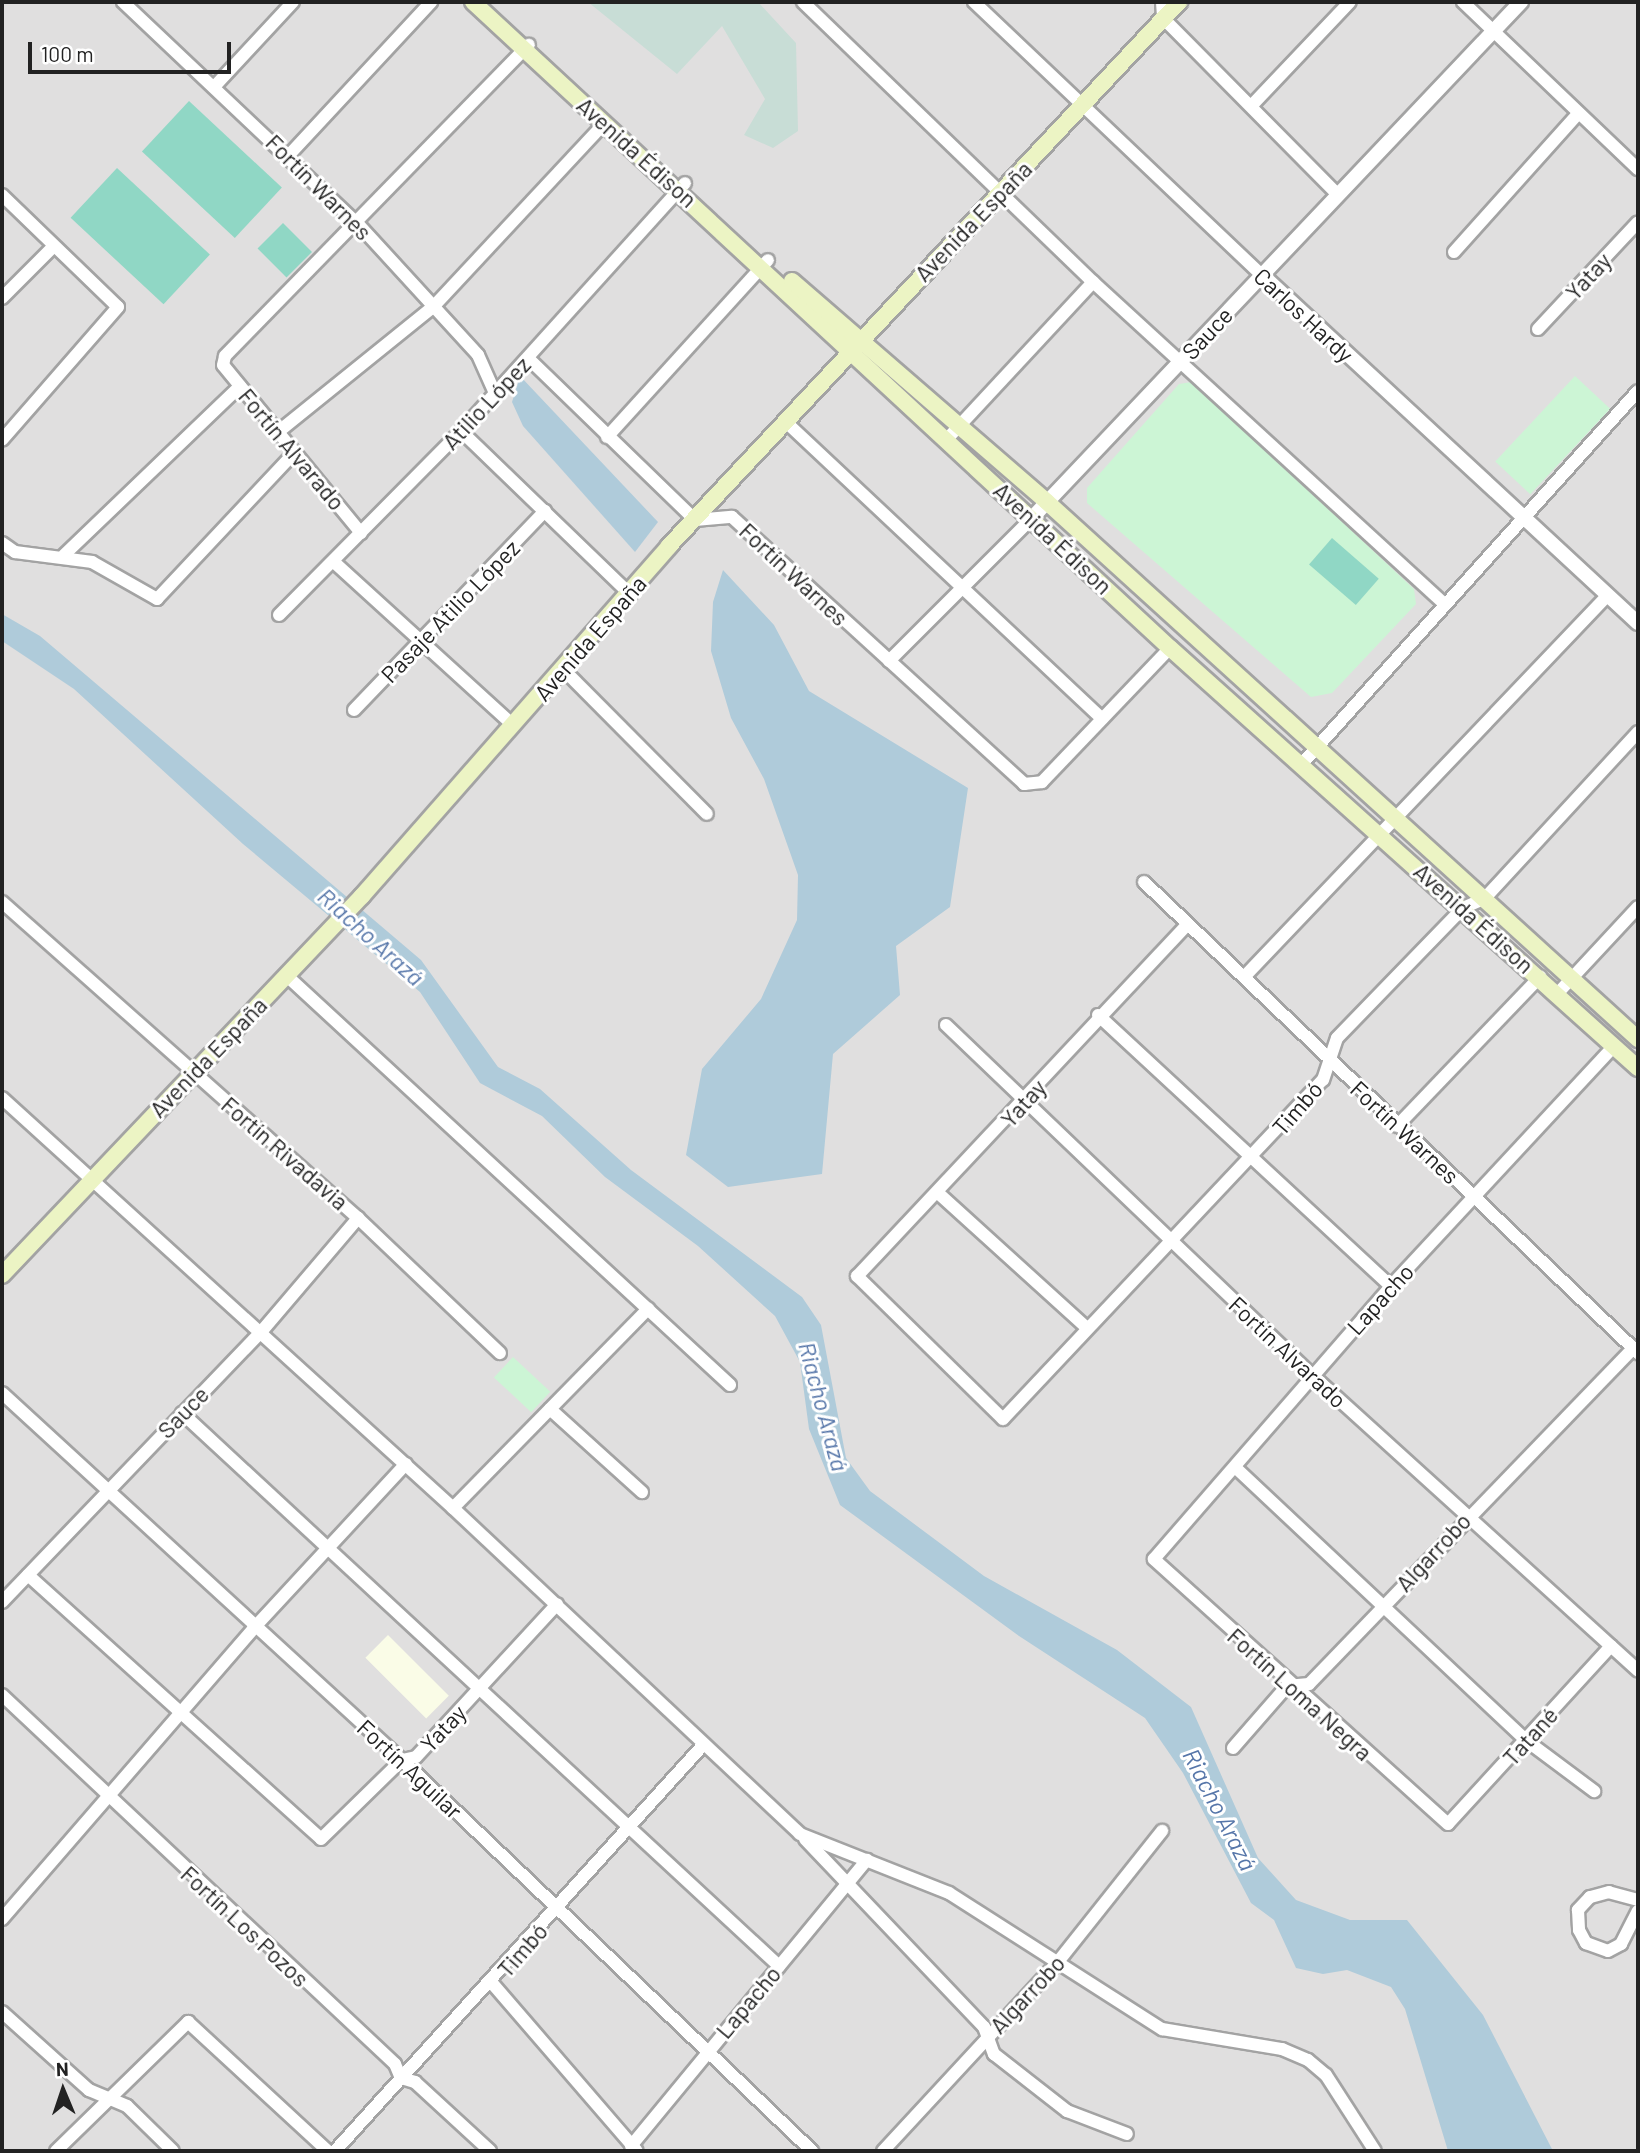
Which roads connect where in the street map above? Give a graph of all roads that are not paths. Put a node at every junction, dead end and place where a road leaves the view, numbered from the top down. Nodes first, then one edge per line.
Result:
1 (123, 2) edge
2 (293, 2) edge
3 (431, 2) edge
4 (473, 2) edge
5 (484, 2) edge
6 (803, 2) edge
7 (974, 2) edge
8 (1179, 2) edge
9 (1350, 2) edge
10 (1463, 2) edge
11 (1521, 2) edge
12 (1163, 10) edge
13 (1493, 32) junction
14 (527, 47) junction
15 (214, 87) junction
16 (1254, 103) junction
17 (1083, 110) junction
18 (1577, 114) junction
19 (604, 124) junction
20 (289, 155) junction
21 (1638, 169) edge
22 (683, 186) junction
23 (1003, 188) junction
24 (2, 195) edge
25 (1338, 195) junction
26 (1638, 222) edge
27 (359, 225) junction
28 (53, 247) junction
29 (1454, 252) dead end
30 (765, 263) junction
31 (1262, 275) junction
32 (1093, 282) junction
33 (2, 298) edge
34 (434, 306) junction
35 (1538, 329) dead end
36 (856, 343) junction
37 (528, 358) junction
38 (1180, 362) junction
39 (240, 386) junction
40 (494, 391) junction
41 (1638, 391) edge
42 (788, 423) junction
43 (960, 425) junction
44 (461, 431) junction
45 (278, 432) junction
46 (607, 437) junction
47 (948, 438) junction
48 (2, 440) edge
49 (295, 452) junction
50 (1047, 502) junction
51 (545, 511) junction
52 (1032, 518) junction
53 (1524, 518) junction
54 (695, 520) junction
55 (361, 533) junction
56 (2, 543) edge
57 (64, 555) junction
58 (335, 562) junction
59 (960, 588) junction
60 (631, 595) junction
61 (1608, 595) junction
62 (1444, 604) junction
63 (279, 615) dead end
64 (1638, 624) edge
65 (421, 641) junction
66 (1170, 648) junction
67 (889, 662) junction
68 (563, 669) junction
69 (354, 710) dead end
70 (1102, 719) junction
71 (513, 725) junction
72 (1638, 732) edge
73 (1315, 751) junction
74 (1301, 765) junction
75 (708, 814) dead end
76 (1394, 818) junction
77 (1380, 833) junction
78 (1144, 882) dead end
79 (1485, 898) junction
80 (2, 902) edge
81 (1638, 906) edge
82 (1463, 908) junction
83 (1185, 927) junction
84 (287, 976) junction
85 (1245, 976) junction
86 (1540, 977) junction
87 (1571, 978) junction
88 (1558, 993) junction
89 (1098, 1015) junction
90 (946, 1025) dead end
91 (1638, 1039) edge
92 (1614, 1046) junction
93 (1330, 1063) junction
94 (1637, 1064) edge
95 (191, 1071) junction
96 (2, 1098) edge
97 (1026, 1104) junction
98 (1397, 1126) junction
99 (1253, 1158) junction
100 (91, 1179) junction
101 (937, 1192) junction
102 (1476, 1198) junction
103 (358, 1217) junction
104 (1169, 1240) junction
105 (2, 1275) edge
106 (1391, 1286) junction
107 (648, 1309) junction
108 (1085, 1326) junction
109 (261, 1332) junction
110 (1636, 1351) edge
111 (500, 1353) dead end
112 (1312, 1376) junction
113 (730, 1385) dead end
114 (2, 1393) edge
115 (550, 1409) junction
116 (182, 1413) junction
117 (1003, 1419) joint
118 (407, 1464) junction
119 (1236, 1468) junction
120 (106, 1491) junction
121 (642, 1492) dead end
122 (453, 1507) junction
123 (1467, 1515) junction
124 (329, 1549) junction
125 (1154, 1559) joint
126 (28, 1575) junction
127 (2, 1602) edge
128 (558, 1604) junction
129 (1383, 1607) junction
130 (253, 1629) junction
131 (1611, 1647) junction
132 (1638, 1671) edge
133 (1287, 1686) junction
134 (478, 1689) junction
135 (4, 1701) edge
136 (179, 1717) junction
137 (1527, 1741) junction
138 (704, 1744) junction
139 (1233, 1748) dead end
140 (401, 1760) junction
141 (1594, 1791) dead end
142 (108, 1799) junction
143 (1448, 1824) joint
144 (627, 1829) junction
145 (1162, 1830) dead end
146 (800, 1835) junction
147 (867, 1860) junction
148 (851, 1882) junction
149 (1638, 1900) edge
150 (558, 1909) junction
151 (1638, 1912) edge
152 (2, 1919) edge
153 (1057, 1964) junction
154 (779, 1966) junction
155 (492, 1983) junction
156 (2, 2012) edge
157 (987, 2038) junction
158 (707, 2051) junction
159 (401, 2078) junction
160 (103, 2100) junction
161 (1128, 2134) dead end
162 (634, 2149) edge
163 (56, 2151) edge
164 (173, 2151) edge
165 (328, 2151) edge
166 (335, 2151) edge
167 (489, 2151) edge
168 (812, 2151) edge
169 (883, 2151) edge
170 (1375, 2151) edge

1 - 15 street, Fortín Warnes
2 - 15 street
3 - 20 street
4 - 14 main road, Avenida Édison
5 - 14 main road, Avenida Édison
6 - 23 street
7 - 17 street, Carlos Hardy
8 - 12 main road, Avenida España
9 - 16 street
10 - 13 street
11 - 13 street, Sauce
12 - 16 street
12 - 17 main road, Avenida España
13 - 18 street
13 - 25 street, Sauce
14 - 19 main road, Avenida Édison
14 - 22 main road, Avenida Édison
14 - 27 street
15 - 20 street, Fortín Warnes
16 - 25 street
17 - 23 main road, Avenida España
17 - 31 street, Carlos Hardy
18 - 21 street
18 - 29 street
19 - 22 main road, Avenida Édison
19 - 34 street
20 - 27 street, Fortín Warnes
22 - 30 main road, Avenida Édison
22 - 37 street, Atilio López
23 - 32 street
23 - 36 main road, Avenida España
24 - 28 street
25 - 31 street, Sauce
26 - 35 street, Yatay
27 - 34 street, Fortín Warnes
27 - 39 street, Fortín Alvarado
28 - 33 street
28 - 48 street
30 - 36 main road, Avenida Édison
30 - 46 street
31 - 38 street, Sauce
31 - 53 street, Carlos Hardy
32 - 38 street
32 - 43 street
34 - 40 street, Fortín Warnes
34 - 45 street
36 - 42 main road, Avenida España
36 - 43 main road, Avenida Édison
36 - 47 main road, Avenida Édison
37 - 40 street, Atilio López
37 - 46 street
38 - 50 street, Sauce
38 - 62 street
39 - 45 street, Fortín Alvarado
39 - 57 street
40 - 44 street, Atilio López
41 - 53 street
42 - 54 main road, Avenida España
42 - 59 street
43 - 47 street
43 - 50 main road, Avenida Édison
44 - 51 street
44 - 55 street, Atilio López
45 - 49 street, Fortín Alvarado
46 - 54 street
47 - 52 main road, Avenida Édison
49 - 55 street, Fortín Alvarado
49 - 57 street
50 - 52 street, Sauce
50 - 73 main road, Avenida Édison
51 - 60 street
51 - 65 street, Pasaje Atilio López
52 - 59 street, Sauce
52 - 66 main road, Avenida Édison
53 - 61 street, Carlos Hardy
53 - 62 street
54 - 60 main road, Avenida España
54 - 67 street, Fortín Warnes
55 - 58 street, Atilio López
56 - 57 street
58 - 63 street, Atilio López
58 - 65 street
59 - 67 street, Sauce
59 - 70 street
60 - 68 main road, Avenida España
61 - 64 street, Carlos Hardy
61 - 76 street
62 - 73 street
65 - 69 street, Pasaje Atilio López
65 - 71 street
66 - 70 street
66 - 74 main road, Avenida Édison
67 - 70 street, Fortín Warnes
68 - 71 main road, Avenida España
68 - 75 street
71 - 84 main road, Avenida España
72 - 79 street, Timbó
73 - 74 street
73 - 76 main road, Avenida Édison
74 - 77 main road, Avenida Édison
76 - 77 street
76 - 79 main road, Avenida Édison
77 - 82 main road, Avenida Édison
77 - 85 street
78 - 83 street, Fortín Warnes
79 - 82 street, Timbó
79 - 87 main road, Avenida Édison
80 - 95 street, Fortín Rivadavia
81 - 87 street
82 - 86 main road, Avenida Édison
82 - 93 street, Timbó
83 - 85 street, Fortín Warnes
83 - 89 street, Yatay
84 - 95 main road, Avenida España
84 - 107 street
85 - 93 street, Fortín Warnes
86 - 88 main road, Avenida Édison
86 - 98 street
87 - 88 street
87 - 91 main road, Avenida Édison
88 - 92 main road, Avenida Édison
89 - 97 street, Yatay
89 - 99 street
90 - 97 street, Fortín Alvarado
92 - 94 main road, Avenida Édison
92 - 102 street, Lapacho
93 - 98 street, Fortín Warnes
93 - 99 street, Timbó
95 - 100 main road, Avenida España
95 - 103 street, Fortín Rivadavia
96 - 100 street
97 - 101 street, Yatay
97 - 104 street, Fortín Alvarado
98 - 102 street, Fortín Warnes
99 - 104 street, Timbó
99 - 106 street
100 - 105 main road, Avenida España
100 - 109 street
101 - 108 street
101 - 117 street, Yatay
102 - 106 street, Lapacho
102 - 110 street, Fortín Warnes
103 - 109 street, Sauce
103 - 111 street, Fortín Rivadavia
104 - 108 street, Timbó
104 - 112 street, Fortín Alvarado
106 - 112 street, Lapacho
107 - 113 street
107 - 115 street
108 - 117 street, Timbó
109 - 116 street, Sauce
109 - 118 street
110 - 123 street, Algarrobo
112 - 119 street, Lapacho
112 - 123 street, Fortín Alvarado
114 - 120 street, Fortín Aguilar
115 - 121 street
115 - 122 street
116 - 120 street, Sauce
116 - 124 street
118 - 122 street
118 - 124 street
119 - 125 street, Lapacho
119 - 129 street
120 - 126 street, Sauce
120 - 130 street, Fortín Aguilar
122 - 128 street
123 - 129 street, Algarrobo
123 - 131 street, Fortín Alvarado
124 - 130 street
124 - 134 street
125 - 133 street, Fortín Loma Negra
126 - 127 street, Sauce
126 - 136 street
128 - 134 street, Yatay
128 - 138 street
129 - 133 street, Algarrobo
129 - 137 street
130 - 136 street
130 - 140 street, Fortín Aguilar
131 - 132 street, Fortín Alvarado
131 - 137 street, Tatané
133 - 139 street
133 - 143 street, Fortín Loma Negra
134 - 140 street, Yatay
134 - 144 street
135 - 142 street, Fortín Los Pozos
136 - 140 street, Yatay
136 - 142 street
137 - 141 street
137 - 143 street, Tatané
138 - 144 street, Timbó
138 - 146 street
140 - 150 street, Fortín Aguilar
142 - 152 street
142 - 159 street, Fortín Los Pozos
144 - 150 street, Timbó
144 - 154 street
145 - 153 street, Algarrobo
146 - 147 street
146 - 148 street
147 - 148 street, Lapacho
147 - 153 street
148 - 154 street, Lapacho
148 - 157 street
149 - 151 street
150 - 155 street, Timbó
150 - 158 street, Fortín Aguilar
153 - 157 street, Algarrobo
153 - 170 street
154 - 158 street, Lapacho
155 - 159 street, Timbó
155 - 162 street
156 - 160 street
157 - 161 street
157 - 169 street, Algarrobo
158 - 162 street, Lapacho
158 - 168 street, Fortín Aguilar
159 - 166 street, Timbó
159 - 167 street, Fortín Los Pozos
160 - 163 street
160 - 164 street
160 - 165 street

